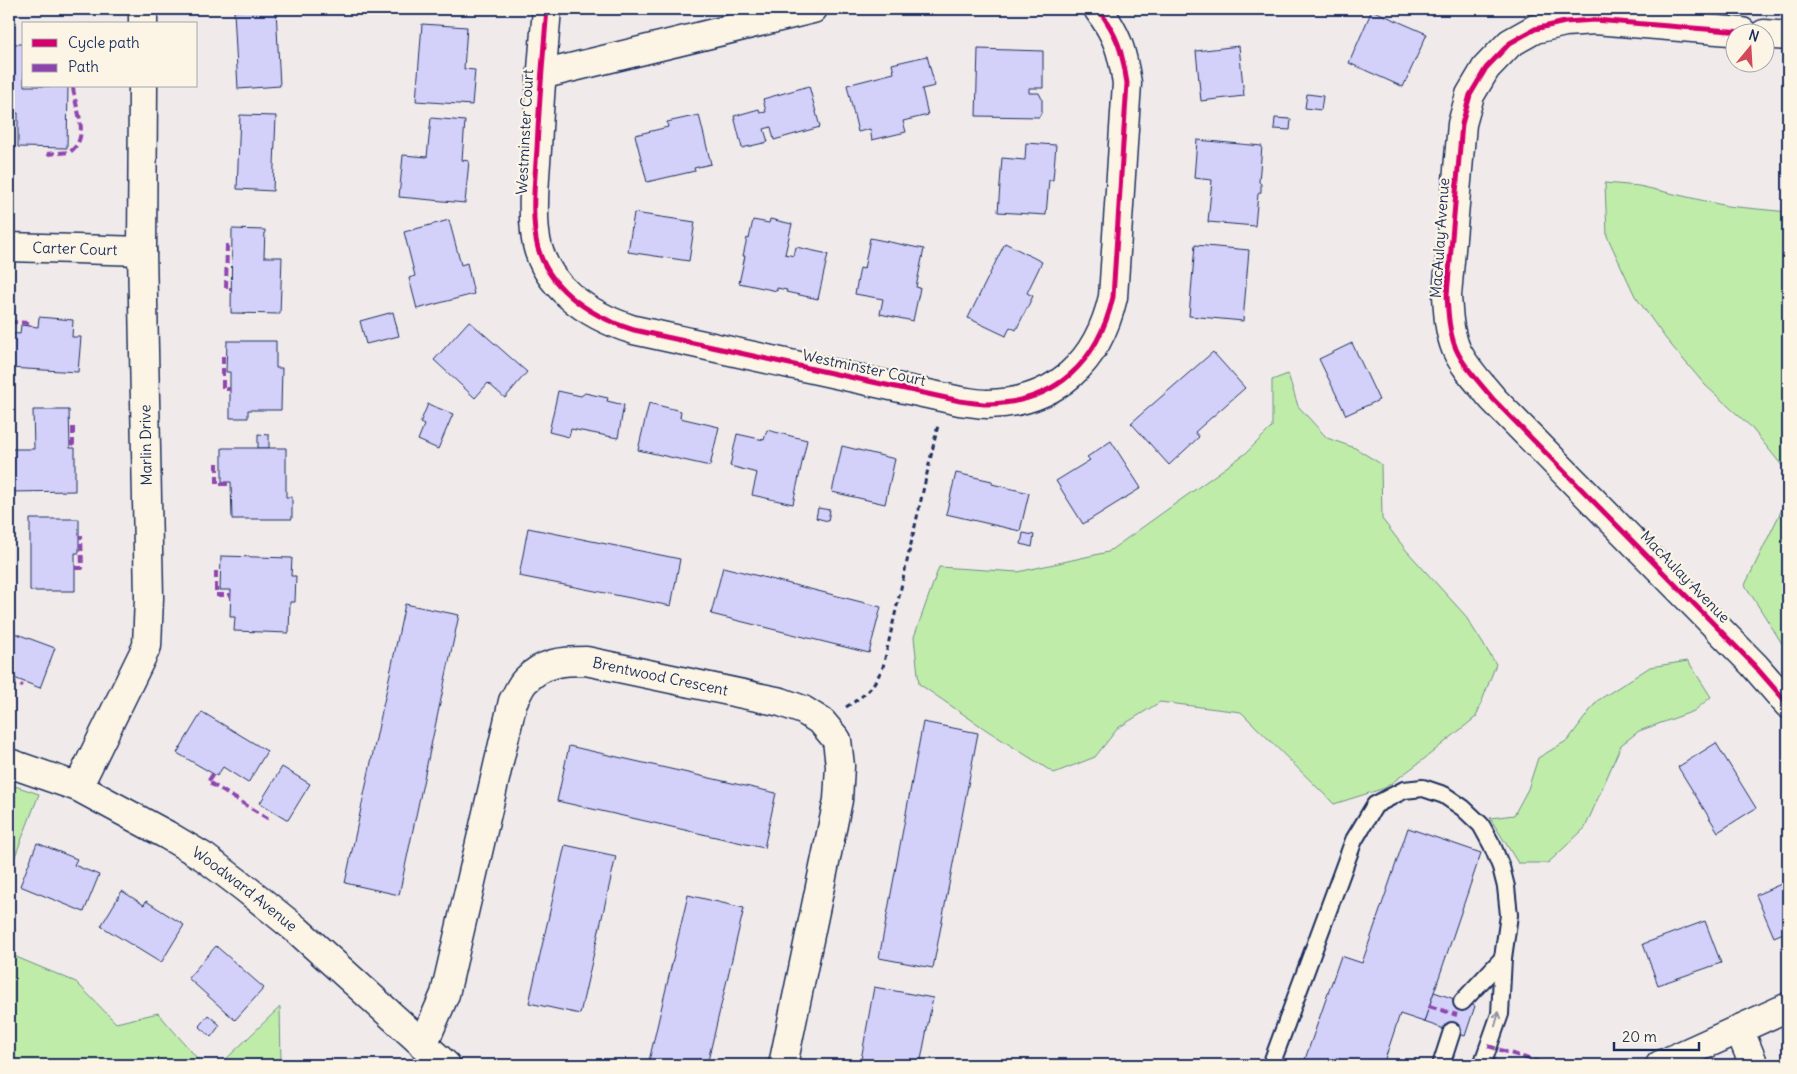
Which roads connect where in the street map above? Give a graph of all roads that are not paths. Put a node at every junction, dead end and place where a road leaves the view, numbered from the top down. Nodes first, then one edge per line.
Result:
1 (143, 9) edge
2 (547, 9) edge
3 (813, 9) edge
4 (1098, 9) edge
5 (143, 22) edge
6 (1724, 31) edge
7 (1774, 35) edge
8 (1788, 36) edge
9 (541, 75) junction
10 (143, 88) edge
11 (9, 247) edge
12 (142, 251) junction
13 (1788, 704) edge
14 (9, 763) edge
15 (78, 787) junction
16 (1503, 958) junction
17 (1462, 1002) dead end
18 (1788, 1007) edge
19 (1739, 1030) junction
20 (1452, 1031) dead end
21 (423, 1045) junction
22 (446, 1065) edge
23 (783, 1065) edge
24 (1271, 1065) edge
25 (1441, 1065) edge
26 (1482, 1065) edge
27 (1660, 1065) edge
28 (1754, 1065) edge

1 - 5 street
2 - 9 street, Westminster Court
3 - 9 street, Westminster Court
4 - 9 street, Westminster Court
6 - 13 street, MacAulay Avenue
7 - 8 street
10 - 12 street, Marlin Drive
11 - 12 street, Carter Court
12 - 15 street, Marlin Drive
14 - 15 street, Woodward Avenue
15 - 21 street, Woodward Avenue
16 - 17 lane
16 - 24 lane
26 -> 16 lane
18 - 19 street
19 - 27 street
19 - 28 street
20 - 25 lane
21 - 22 street, Woodward Avenue
21 - 23 street, Brentwood Crescent

